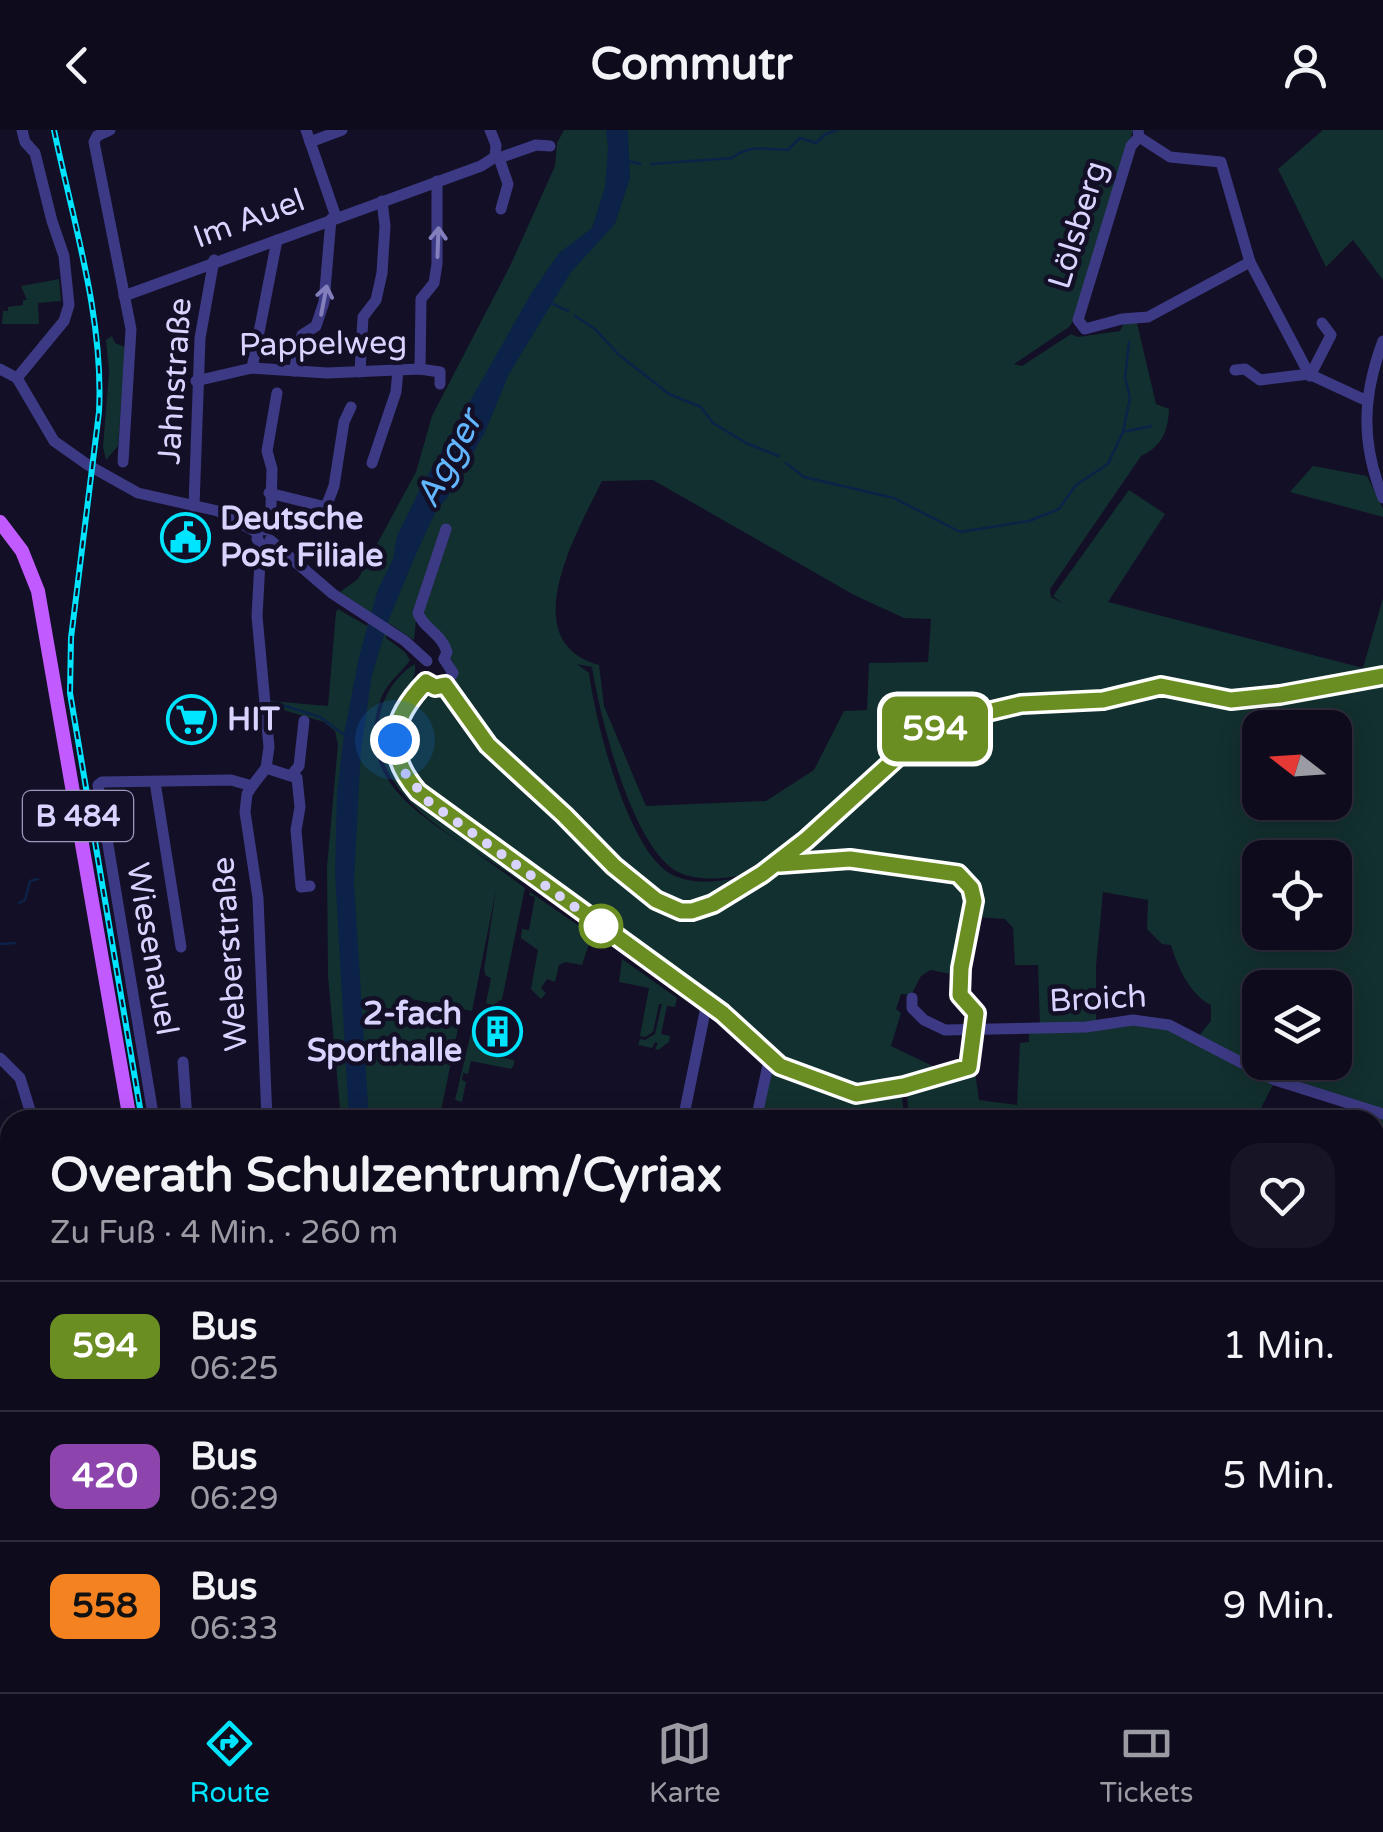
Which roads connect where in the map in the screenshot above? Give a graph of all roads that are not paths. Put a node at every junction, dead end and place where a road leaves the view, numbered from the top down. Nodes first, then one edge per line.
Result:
1 (22, 130) edge
2 (110, 130) edge
3 (342, 130) edge
4 (490, 130) edge
5 (1139, 134) edge
6 (308, 136) edge
7 (550, 146) dead end
8 (497, 158) junction
9 (437, 180) junction
10 (382, 200) junction
11 (501, 209) dead end
12 (334, 218) junction
13 (276, 240) junction
14 (214, 260) junction
15 (1250, 262) junction
16 (124, 296) junction
17 (1322, 322) dead end
18 (1383, 341) edge
19 (252, 368) junction
20 (0, 369) edge
21 (420, 369) junction
22 (398, 370) junction
23 (1234, 370) dead end
24 (294, 371) junction
25 (360, 372) junction
26 (1310, 375) junction
27 (17, 378) junction
28 (196, 382) junction
29 (440, 384) dead end
30 (277, 393) dead end
31 (1366, 400) junction
32 (351, 406) dead end
33 (123, 462) dead end
34 (372, 463) dead end
35 (269, 493) junction
36 (1383, 498) edge
37 (194, 506) junction
38 (0, 522) edge
39 (446, 530) dead end
40 (264, 537) junction
41 (444, 658) junction
42 (427, 661) junction
43 (1383, 676) edge
44 (426, 682) junction
45 (445, 685) junction
46 (304, 720) dead end
47 (266, 768) junction
48 (292, 774) junction
49 (155, 782) junction
50 (252, 786) junction
51 (776, 862) junction
52 (310, 886) dead end
53 (181, 947) dead end
54 (912, 998) dead end
55 (706, 1002) junction
56 (975, 1031) junction
57 (770, 1056) junction
58 (0, 1058) edge
59 (183, 1062) dead end
60 (30, 1110) edge
61 (128, 1110) edge
62 (152, 1110) edge
63 (186, 1110) edge
64 (267, 1110) edge
65 (684, 1110) edge
66 (758, 1110) edge
67 (1370, 1110) edge

1 - 27 street
2 - 16 street
3 - 6 street
4 - 8 street
5 - 15 street, Lölsberg
5 - 15 street, Lölsberg
6 - 12 street
7 - 8 street, Im Auel
8 - 9 street, Im Auel
8 - 11 street
9 - 10 street, Im Auel
21 -> 9 street
10 - 12 street, Im Auel
10 - 25 street
12 - 13 street, Im Auel
24 -> 12 street
13 - 14 street, Im Auel
13 - 19 street
14 - 16 street, Im Auel
14 - 28 street, Jahnstraße
15 - 26 street, Lölsberg
16 - 33 street
17 - 26 street
18 - 31 street
19 - 24 street, Pappelweg
19 - 28 street, Pappelweg
20 - 27 street
21 - 22 street, Pappelweg
21 - 29 street, Pappelweg
22 - 25 street, Pappelweg
22 - 34 street
23 - 26 street
24 - 25 street, Pappelweg
26 - 31 street
27 - 37 street
28 - 37 street, Jahnstraße
30 - 35 street
31 - 36 street
32 - 35 street
35 - 40 street
37 - 40 street
38 - 61 main road, B 484
39 - 41 street
40 - 42 street
40 - 47 street
41 - 42 street
41 - 45 street
42 - 44 street
43 - 51 street
44 - 45 street
44 - 55 street
45 - 51 street
46 - 48 street
47 - 48 street
47 - 50 street
48 - 52 street
49 - 50 street, Wiesenauel
49 - 53 street, Wiesenauel
49 - 62 street, Wiesenauel
50 - 64 street, Weberstraße
51 - 56 street
54 - 56 street, Broich
55 - 57 street
55 - 65 street
56 - 57 street
56 - 67 street, Broich
57 - 66 street
58 - 60 street
59 - 63 street, Weberstraße

